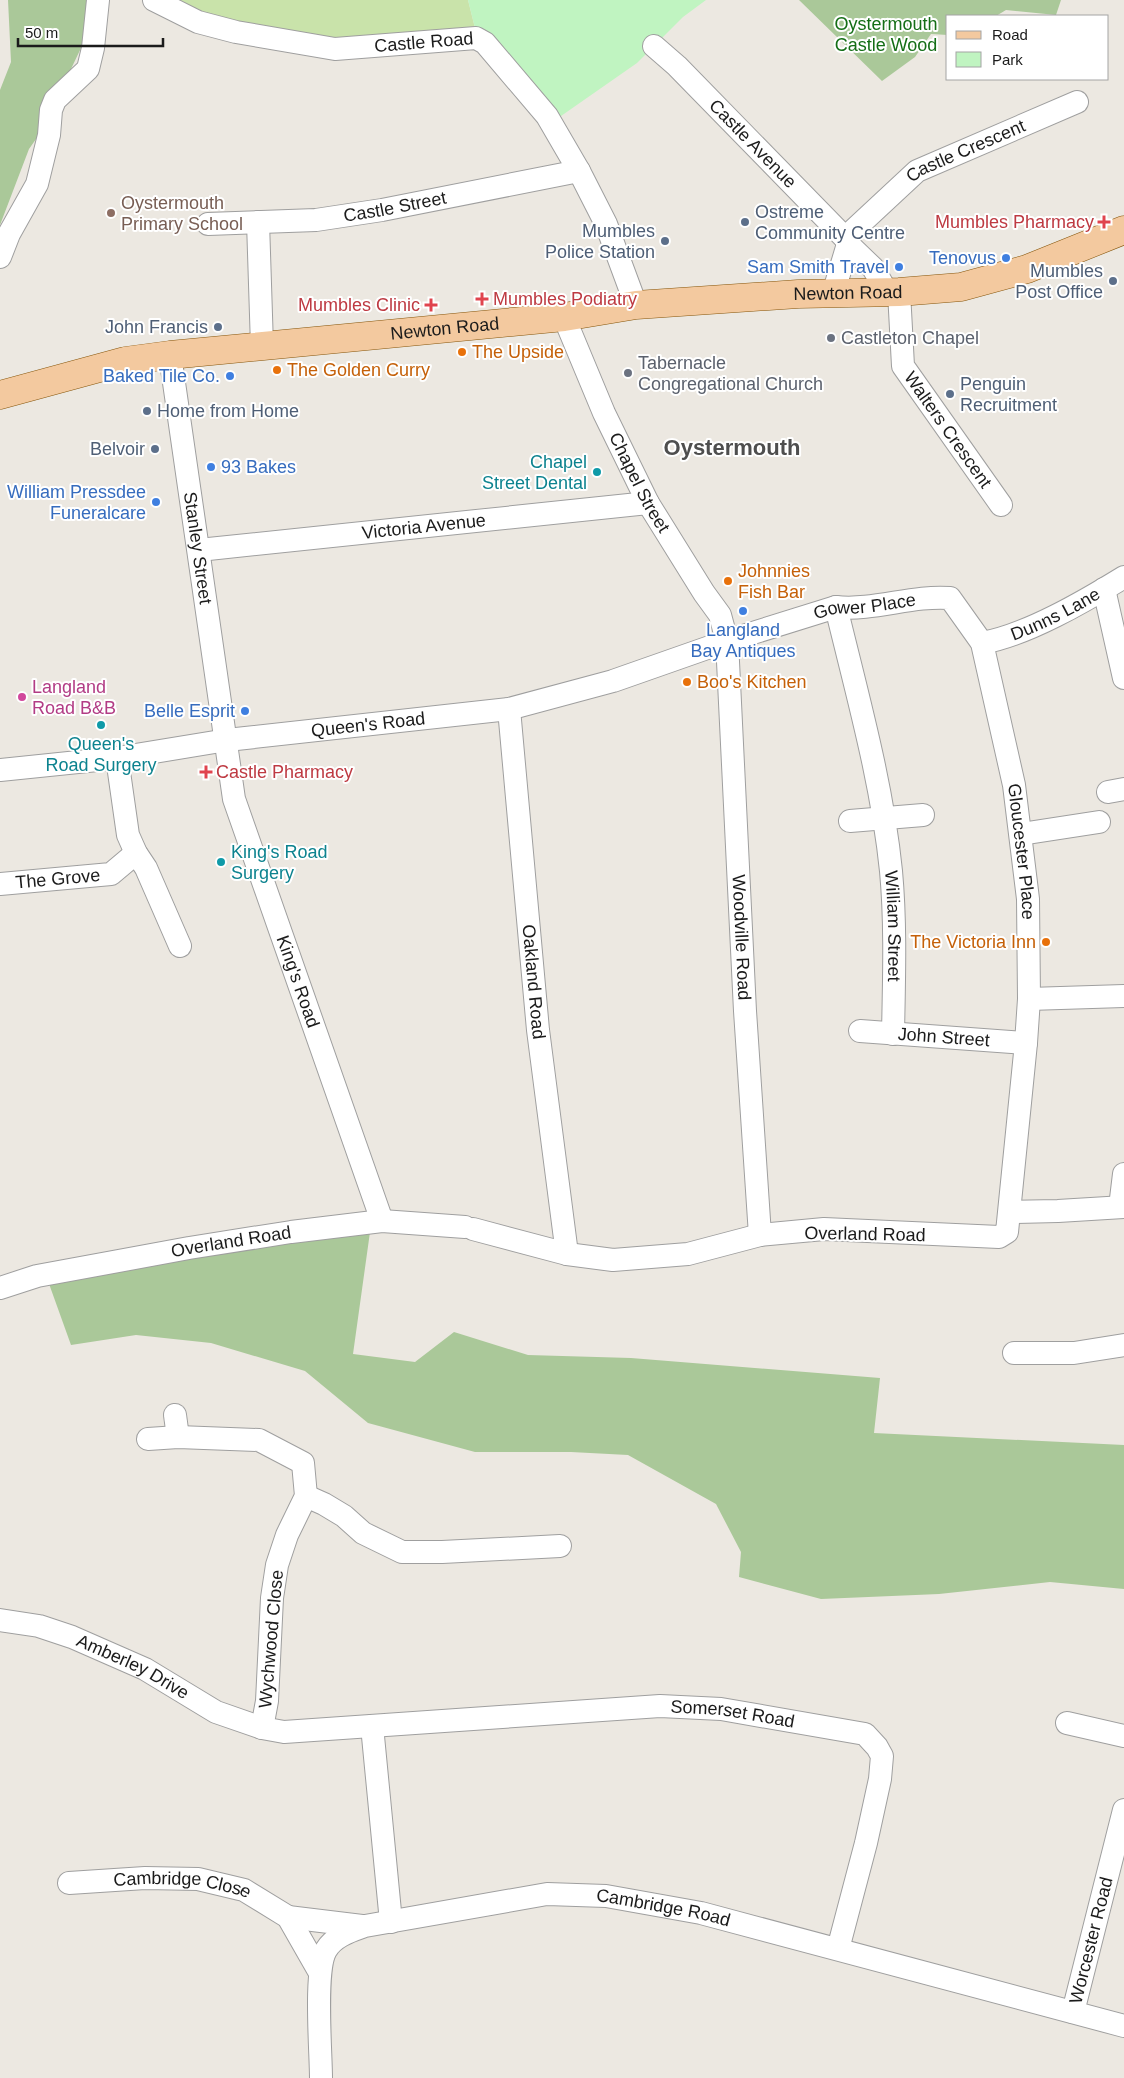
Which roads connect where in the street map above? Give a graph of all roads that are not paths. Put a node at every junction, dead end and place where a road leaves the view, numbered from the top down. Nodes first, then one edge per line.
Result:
1 (98, 0) edge
2 (154, 0) edge
3 (654, 46) dead end
4 (1077, 102) dead end
5 (580, 171) junction
6 (258, 222) junction
7 (208, 224) dead end
8 (1124, 230) edge
9 (847, 241) junction
10 (0, 257) edge
11 (893, 292) junction
12 (833, 294) junction
13 (636, 305) junction
14 (564, 318) junction
15 (262, 346) junction
16 (170, 355) junction
17 (0, 396) edge
18 (648, 503) junction
19 (1002, 505) dead end
20 (199, 550) junction
21 (1124, 577) edge
22 (1104, 589) junction
23 (836, 607) junction
24 (727, 641) junction
25 (982, 643) junction
26 (1124, 678) edge
27 (509, 709) junction
28 (227, 740) junction
29 (117, 758) junction
30 (0, 770) edge
31 (923, 815) dead end
32 (883, 818) junction
33 (850, 820) dead end
34 (1098, 822) dead end
35 (1021, 834) junction
36 (136, 853) junction
37 (0, 884) edge
38 (180, 946) dead end
39 (1124, 996) edge
40 (1029, 999) junction
41 (860, 1031) dead end
42 (893, 1034) junction
43 (1026, 1043) junction
44 (1124, 1174) edge
45 (1122, 1207) edge
46 (1010, 1212) junction
47 (382, 1221) junction
48 (760, 1235) junction
49 (567, 1254) junction
50 (0, 1288) edge
51 (1124, 1345) edge
52 (1014, 1353) dead end
53 (175, 1414) dead end
54 (178, 1437) junction
55 (148, 1439) dead end
56 (306, 1496) junction
57 (560, 1546) dead end
58 (0, 1620) edge
59 (1066, 1723) dead end
60 (372, 1726) junction
61 (262, 1728) junction
62 (1124, 1736) edge
63 (1123, 1820) edge
64 (69, 1883) dead end
65 (288, 1917) junction
66 (391, 1922) junction
67 (365, 1926) junction
68 (838, 1949) junction
69 (320, 1973) junction
70 (1073, 2012) junction
71 (1124, 2026) edge
72 (321, 2078) edge

1 - 10 street
2 - 5 street, Castle Road
3 - 9 street, Castle Avenue
4 - 9 street, Castle Crescent
5 - 6 street, Castle Street
5 - 13 street, Castle Road
6 - 7 street, Castle Street
6 - 15 street
8 - 11 main road, Newton Road
9 - 11 street, Castle Avenue
9 - 12 street
11 - 12 main road, Newton Road
11 - 19 street, Walters Crescent
12 - 13 main road, Newton Road
13 - 14 main road, Newton Road
14 - 15 main road, Newton Road
14 - 18 street, Chapel Street
15 - 16 main road, Newton Road
16 - 17 main road, Newton Road
16 - 20 street, Stanley Street
18 - 20 street, Victoria Avenue
18 - 24 street, Chapel Street
20 - 28 street, Stanley Street
21 - 22 street, Dunns Lane
22 - 25 street, Dunns Lane
22 - 26 street
23 - 24 street, Gower Place
23 - 25 street, Gower Place
23 - 32 street, William Street
24 - 27 street, Queen's Road
24 - 48 street, Woodville Road
25 - 35 street, Gloucester Place
27 - 28 street, Queen's Road
27 - 49 street, Oakland Road
28 - 29 street, Queen's Road
28 - 47 street, King's Road
29 - 30 street, Queen's Road
29 - 36 street
31 - 32 street
32 - 33 street
32 - 42 street, William Street
34 - 35 street
35 - 40 street, Gloucester Place
36 - 37 street, The Grove
36 - 38 street
39 - 40 street
40 - 43 street, Gloucester Place
41 - 42 street, John Street
42 - 43 street, John Street
43 - 46 street, Gloucester Place
44 - 45 street
45 - 46 street
46 - 48 street, Overland Road
47 - 49 street, Overland Road
47 - 50 street, Overland Road
48 - 49 street, Overland Road
51 - 52 street
53 - 54 street
54 - 55 street
54 - 56 street
56 - 57 street
56 - 61 street, Wychwood Close
58 - 61 street, Amberley Drive
59 - 62 street
60 - 61 street, Somerset Road
60 - 66 street
60 - 68 street, Somerset Road
63 - 70 street, Worcester Road
64 - 65 street, Cambridge Close
65 - 67 street, Cambridge Close
65 - 69 street, Cambridge Close
66 - 67 street, Cambridge Road
66 - 68 street, Cambridge Road
67 - 69 street, Cambridge Road
68 - 70 street, Cambridge Road
69 - 72 street, Cambridge Road
70 - 71 street, Cambridge Road

